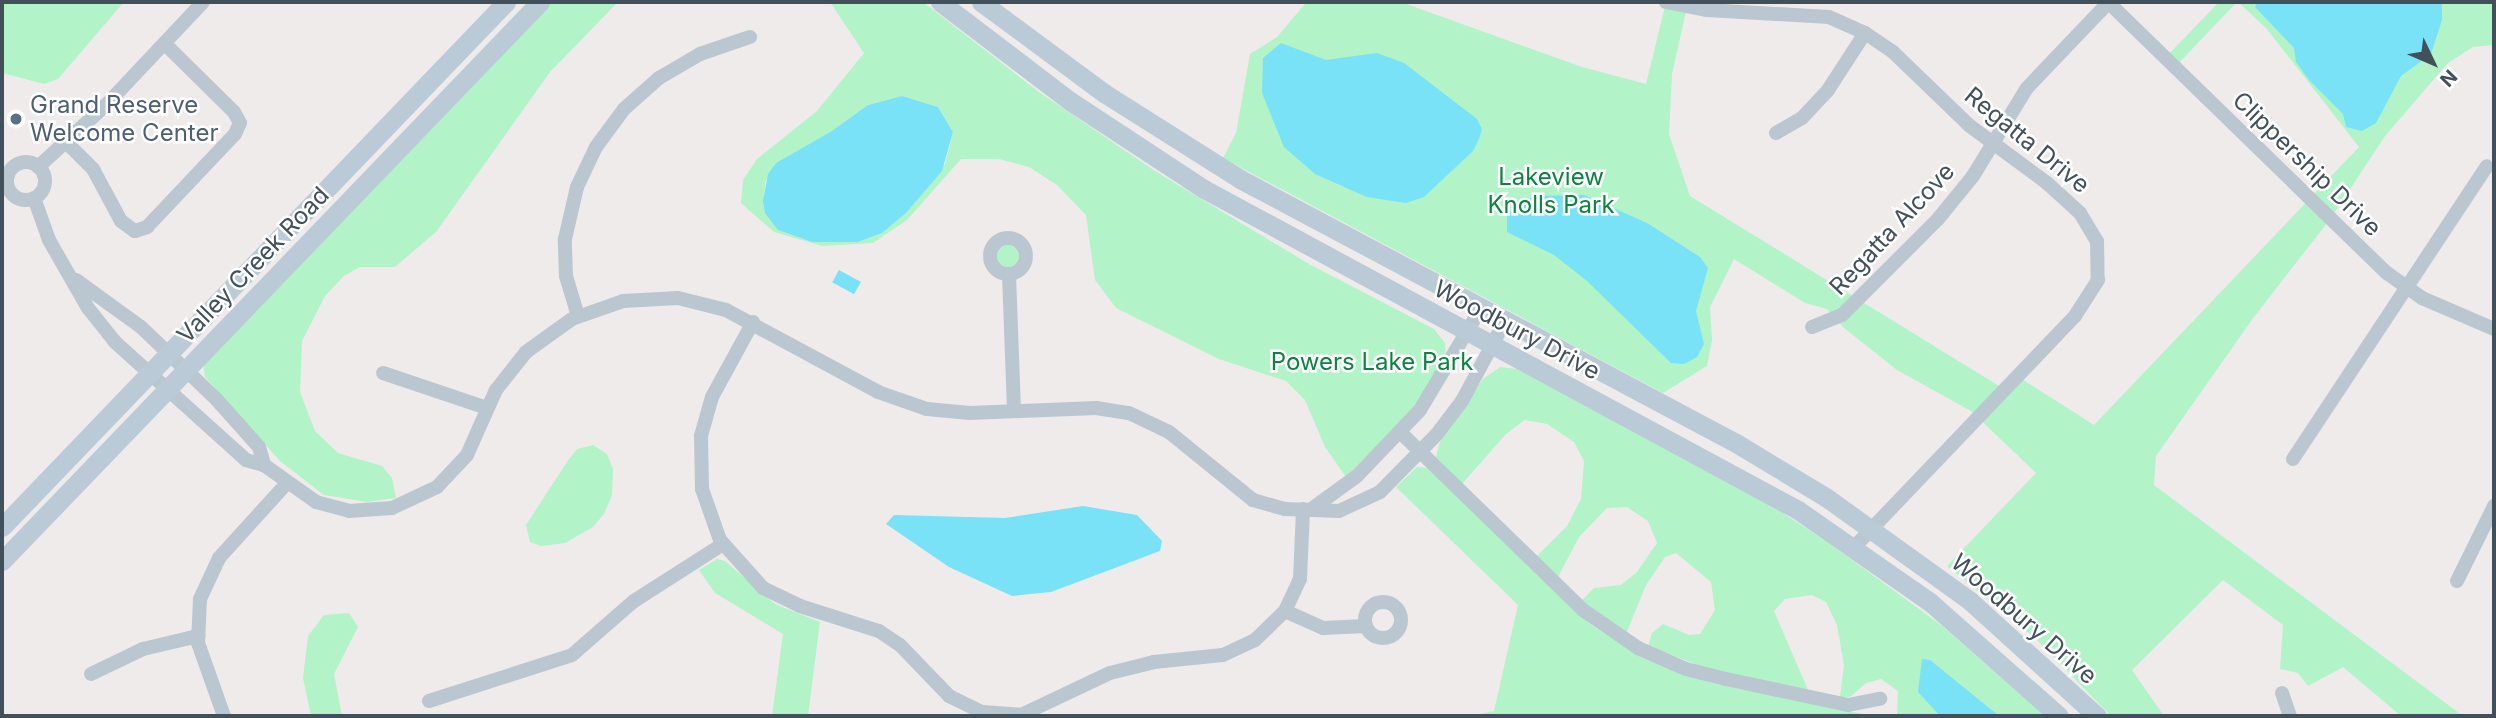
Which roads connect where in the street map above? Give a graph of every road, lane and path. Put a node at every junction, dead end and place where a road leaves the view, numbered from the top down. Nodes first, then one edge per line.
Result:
1 (203, 2) edge
2 (540, 2) edge
3 (940, 2) edge
4 (981, 2) edge
5 (1666, 2) edge
6 (2109, 2) edge
7 (501, 3) edge
8 (519, 23) junction
9 (1865, 33) junction
10 (750, 37) dead end
11 (164, 43) junction
12 (1776, 134) dead end
13 (65, 141) junction
14 (1994, 145) junction
15 (2487, 166) dead end
16 (38, 167) junction
17 (4, 180) edge
18 (34, 198) junction
19 (1009, 274) dead end
20 (76, 280) junction
21 (2406, 289) junction
22 (1480, 308) junction
23 (578, 316) junction
24 (1505, 321) junction
25 (753, 322) junction
26 (1812, 327) dead end
27 (2494, 329) edge
28 (1468, 332) junction
29 (1493, 345) junction
30 (169, 354) junction
31 (186, 370) junction
32 (383, 373) dead end
33 (149, 374) junction
34 (166, 391) junction
35 (487, 408) junction
36 (1014, 411) junction
37 (1400, 432) junction
38 (1421, 452) junction
39 (2293, 459) dead end
40 (264, 465) junction
41 (286, 484) junction
42 (2494, 506) edge
43 (1308, 508) junction
44 (2, 527) edge
45 (1872, 528) junction
46 (723, 544) junction
47 (1854, 547) junction
48 (2, 561) edge
49 (2456, 581) dead end
50 (1285, 611) junction
51 (1366, 626) dead end
52 (198, 636) junction
53 (91, 674) dead end
54 (2282, 693) dead end
55 (1880, 699) dead end
56 (429, 701) dead end
57 (224, 716) edge
58 (2059, 716) edge
59 (2097, 716) edge
60 (2290, 716) edge

1 - 11 street
2 - 8 main road, Valley Creek Road
3 - 28 main road, Woodbury Drive
4 - 22 main road, Woodbury Drive
5 - 9 street, Regatta Drive
6 - 14 street, Regatta Alcove
6 - 21 street, Clippership Drive
7 - 8 street
7 - 30 main road, Valley Creek Road
8 - 31 main road, Valley Creek Road
9 - 12 street
9 - 14 street, Regatta Drive
10 - 23 street
11 - 13 street
11 - 13 street
13 - 16 street
14 - 26 street, Regatta Alcove
14 - 45 street, Regatta Drive
15 - 21 street
16 - 17 street
16 - 18 street
17 - 18 street
18 - 20 street
19 - 36 street
20 - 30 street
20 - 33 street
21 - 27 street, Clippership Drive
21 - 39 street
22 - 24 main road, Woodbury Drive
22 - 28 street
23 - 25 street
23 - 35 street
24 - 29 street
24 - 45 main road, Woodbury Drive
25 - 36 street
25 - 46 street
28 - 29 main road, Woodbury Drive
28 - 37 street
29 - 38 street
29 - 47 main road, Woodbury Drive
30 - 31 street
30 - 33 main road, Valley Creek Road
31 - 34 main road, Valley Creek Road
31 - 40 street
32 - 35 street
33 - 34 street
33 - 44 main road, Valley Creek Road
34 - 40 street
34 - 48 main road, Valley Creek Road
35 - 41 street
36 - 43 street
37 - 38 street
37 - 43 street
38 - 43 street
38 - 55 street
40 - 41 street
41 - 52 street
42 - 49 street
43 - 50 street
45 - 47 street, Regatta Drive
45 - 59 main road, Woodbury Drive
46 - 50 street
46 - 56 street
47 - 58 main road, Woodbury Drive
50 - 51 street
52 - 53 street
52 - 57 street
54 - 60 street

